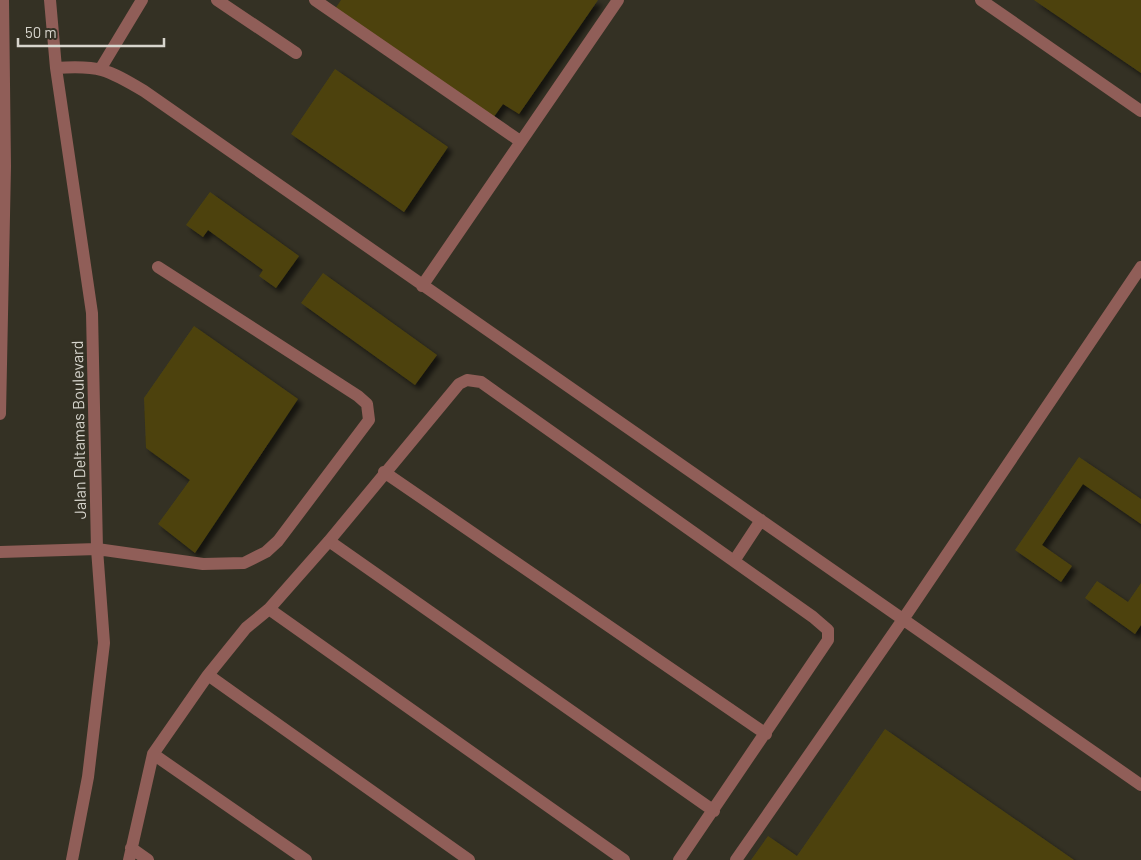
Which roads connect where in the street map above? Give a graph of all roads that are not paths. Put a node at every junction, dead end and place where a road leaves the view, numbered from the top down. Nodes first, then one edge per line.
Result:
1 (3, 0) edge
2 (50, 0) edge
3 (142, 0) edge
4 (217, 0) edge
5 (315, 0) edge
6 (618, 0) edge
7 (981, 0) edge
8 (296, 53) dead end
9 (56, 68) junction
10 (101, 68) junction
11 (1141, 111) edge
12 (520, 141) junction
13 (158, 267) dead end
14 (1141, 267) edge
15 (422, 286) junction
16 (0, 414) edge
17 (384, 472) junction
18 (761, 520) junction
19 (328, 541) junction
20 (97, 549) junction
21 (0, 552) edge
22 (734, 561) junction
23 (269, 608) junction
24 (904, 618) junction
25 (208, 675) junction
26 (766, 734) junction
27 (153, 754) junction
28 (1141, 784) edge
29 (714, 811) junction
30 (130, 854) edge
31 (72, 860) edge
32 (148, 860) edge
33 (306, 860) edge
34 (469, 860) edge
35 (624, 860) edge
36 (679, 860) edge
37 (736, 860) edge

1 - 16 street
2 - 9 street, Jalan Deltamas Boulevard
3 - 10 street
4 - 8 street
5 - 12 street
6 - 12 street
7 - 11 street
9 - 10 street
9 - 20 street, Jalan Deltamas Boulevard
10 - 15 street
12 - 15 street
13 - 20 street
14 - 24 street
15 - 18 street
17 - 19 street
17 - 22 street
17 - 26 street
18 - 22 street
18 - 24 street
19 - 23 street
19 - 29 street
20 - 21 street
20 - 31 street, Jalan Deltamas Boulevard
22 - 26 street
23 - 25 street
23 - 35 street
24 - 28 street
24 - 37 street
25 - 27 street
25 - 34 street
26 - 29 street
27 - 30 street
27 - 33 street
29 - 36 street
30 - 32 street

